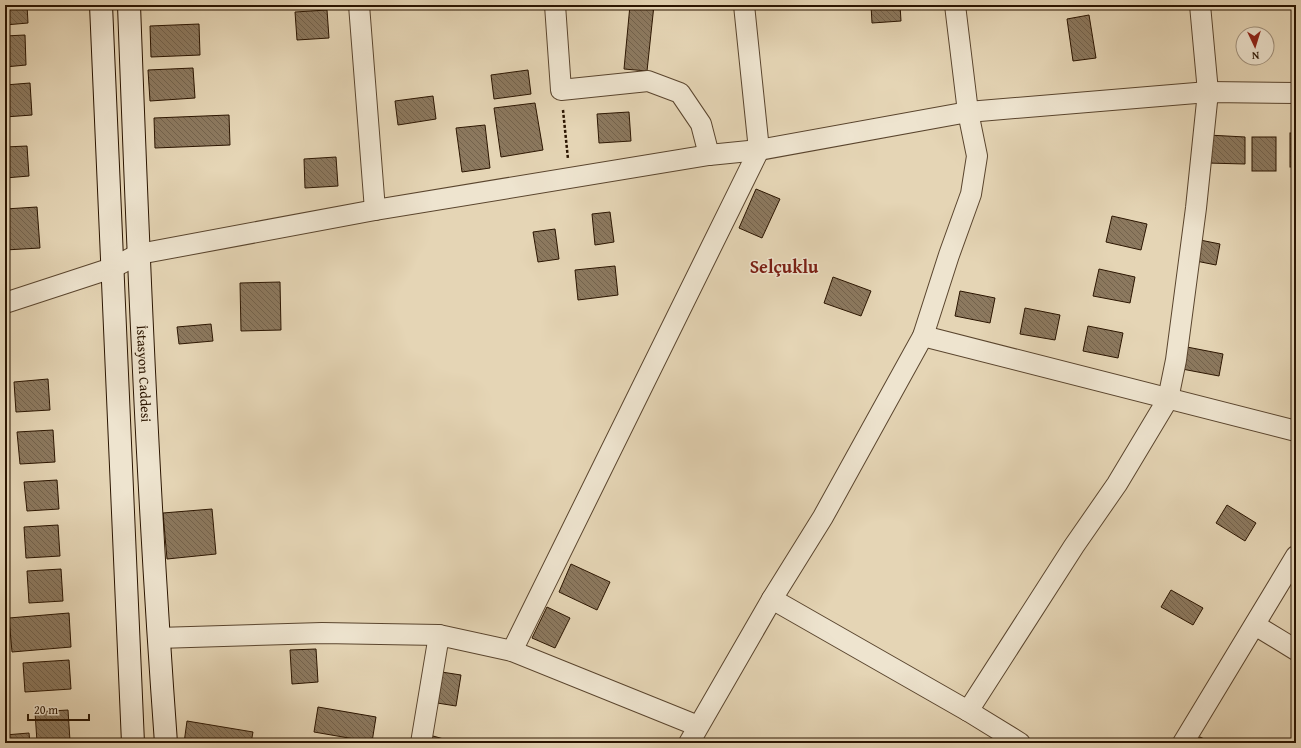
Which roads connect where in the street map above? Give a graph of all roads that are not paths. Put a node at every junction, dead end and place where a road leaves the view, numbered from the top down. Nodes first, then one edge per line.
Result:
1 (101, 5) edge
2 (128, 5) edge
3 (359, 5) edge
4 (555, 5) edge
5 (744, 5) edge
6 (955, 5) edge
7 (1200, 5) edge
8 (1208, 92) junction
9 (1296, 93) edge
10 (968, 112) junction
11 (759, 150) junction
12 (709, 155) junction
13 (375, 210) junction
14 (139, 254) junction
15 (112, 268) junction
16 (5, 303) edge
17 (923, 336) junction
18 (1168, 398) junction
19 (1296, 431) edge
20 (1296, 556) edge
21 (772, 599) junction
22 (1255, 625) junction
23 (439, 635) junction
24 (158, 638) junction
25 (1296, 650) edge
26 (512, 651) junction
27 (968, 711) junction
28 (698, 726) junction
29 (133, 743) edge
30 (166, 743) edge
31 (421, 743) edge
32 (689, 743) edge
33 (1020, 743) edge
34 (1183, 743) edge

1 - 15 main road
2 - 14 main road, İstasyon Caddesi
3 - 13 street
4 - 12 street
5 - 11 street
6 - 10 street
7 - 8 street
8 - 9 street
8 - 10 street
8 - 18 street
10 - 11 street
10 - 17 street
11 - 12 street
11 - 26 street
12 - 13 street
13 - 14 street
14 - 15 street
14 - 24 main road, İstasyon Caddesi
15 - 16 street
15 - 29 main road
17 - 18 street
17 - 21 street
18 - 19 street
18 - 27 street
20 - 22 street
21 - 27 street
21 - 28 street
22 - 25 street
22 - 34 street
23 - 24 street
23 - 26 street
23 - 31 street
24 - 30 main road, İstasyon Caddesi
26 - 28 street
27 - 33 street
28 - 32 street

